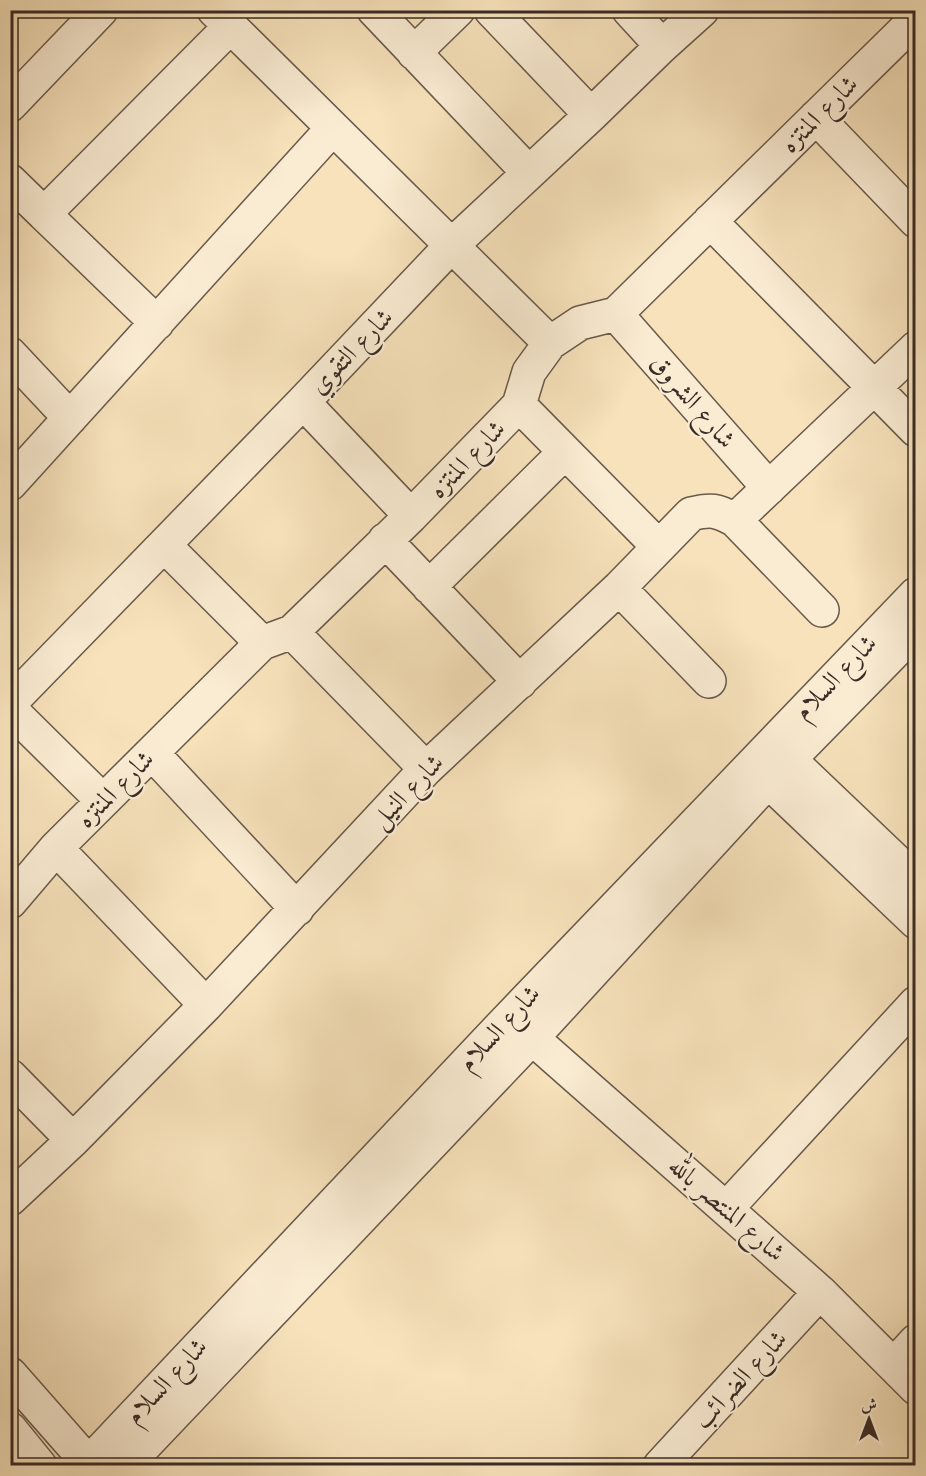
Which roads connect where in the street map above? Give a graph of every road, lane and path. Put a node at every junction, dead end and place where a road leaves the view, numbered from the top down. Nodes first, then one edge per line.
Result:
1 (101, 10) edge
2 (374, 10) edge
3 (458, 10) edge
4 (491, 10) edge
5 (629, 10) edge
6 (702, 10) edge
7 (222, 19) edge
8 (915, 19) edge
9 (662, 46) junction
10 (414, 53) junction
11 (10, 105) edge
12 (591, 115) junction
13 (816, 117) junction
14 (333, 128) junction
15 (529, 173) junction
16 (10, 181) edge
17 (44, 214) junction
18 (710, 221) junction
19 (915, 221) edge
20 (451, 246) junction
21 (616, 314) junction
22 (157, 323) junction
23 (550, 343) junction
24 (915, 348) edge
25 (10, 354) edge
26 (874, 388) junction
27 (303, 402) junction
28 (519, 405) junction
29 (70, 418) junction
30 (915, 430) edge
31 (565, 452) junction
32 (10, 484) edge
33 (769, 488) junction
34 (411, 516) junction
35 (735, 520) junction
36 (385, 540) junction
37 (164, 544) junction
38 (659, 547) junction
39 (429, 587) junction
40 (619, 588) junction
41 (915, 594) edge
42 (822, 610) dead end
43 (915, 630) edge
44 (292, 632) junction
45 (262, 643) junction
46 (709, 681) dead end
47 (520, 682) junction
48 (10, 703) edge
49 (10, 709) edge
50 (152, 753) junction
51 (426, 768) junction
52 (779, 770) junction
53 (103, 801) junction
54 (56, 848) junction
55 (915, 880) edge
56 (10, 902) edge
57 (297, 909) junction
58 (915, 922) edge
59 (915, 1003) edge
60 (206, 1005) junction
61 (532, 1038) junction
62 (10, 1076) edge
63 (73, 1140) junction
64 (10, 1199) edge
65 (726, 1209) junction
66 (820, 1292) junction
67 (915, 1341) edge
68 (10, 1374) edge
69 (905, 1376) edge
70 (10, 1429) edge
71 (678, 1459) edge
72 (88, 1465) edge
73 (40, 1466) edge
74 (125, 1466) edge

1 - 11 street
2 - 10 street
3 - 10 street
4 - 12 street
5 - 9 street
6 - 9 street, شارع التقوي
7 - 14 street
7 - 17 street
8 - 13 street, شارع المنتزه
9 - 12 street, شارع التقوي
10 - 15 street
12 - 15 street, شارع التقوي
13 - 18 street, شارع المنتزه
13 - 19 street
14 - 20 street
14 - 22 street
15 - 20 street, شارع التقوي
16 - 17 street
17 - 22 street
18 - 21 street, شارع المنتزه
18 - 26 street
20 - 23 street
20 - 27 street, شارع التقوي
21 - 23 street, شارع المنتزه
21 - 33 street, شارع الشروق
22 - 29 street
23 - 28 street, شارع المنتزه
24 - 26 street
25 - 29 street
26 - 30 street
26 - 33 street
27 - 34 street
27 - 37 street, شارع التقوي
28 - 31 street
28 - 34 street, شارع المنتزه
29 - 32 street
31 - 38 street
31 - 39 street
33 - 35 street
34 - 36 street, شارع المنتزه
35 - 38 street, شارع النيل
35 - 42 street, شارع النيل
36 - 39 street
36 - 44 street, شارع المنتزه
37 - 45 street
37 - 48 street, شارع التقوي
38 - 40 street, شارع النيل
39 - 47 street
40 - 46 street
40 - 47 street, شارع النيل
41 - 72 street, شارع السلام
43 - 52 street, شارع السلام
44 - 45 street, شارع المنتزه
44 - 51 street
45 - 50 street, شارع المنتزه
47 - 51 street, شارع النيل
49 - 53 street
50 - 53 street, شارع المنتزه
50 - 57 street
51 - 57 street, شارع النيل
52 - 55 street
52 - 58 street
52 - 61 street, شارع السلام
53 - 54 street, شارع المنتزه
54 - 56 street, شارع المنتزه
54 - 60 street
57 - 60 street, شارع النيل
59 - 65 street
60 - 63 street, شارع النيل
61 - 65 street, شارع المنتصر بالله
61 - 74 street, شارع السلام
62 - 63 street
63 - 64 street, شارع النيل
65 - 66 street, شارع المنتصر بالله
66 - 69 street, شارع المنتصر بالله
66 - 71 street, شارع الضرائب
67 - 69 street
68 - 72 street
70 - 73 street

